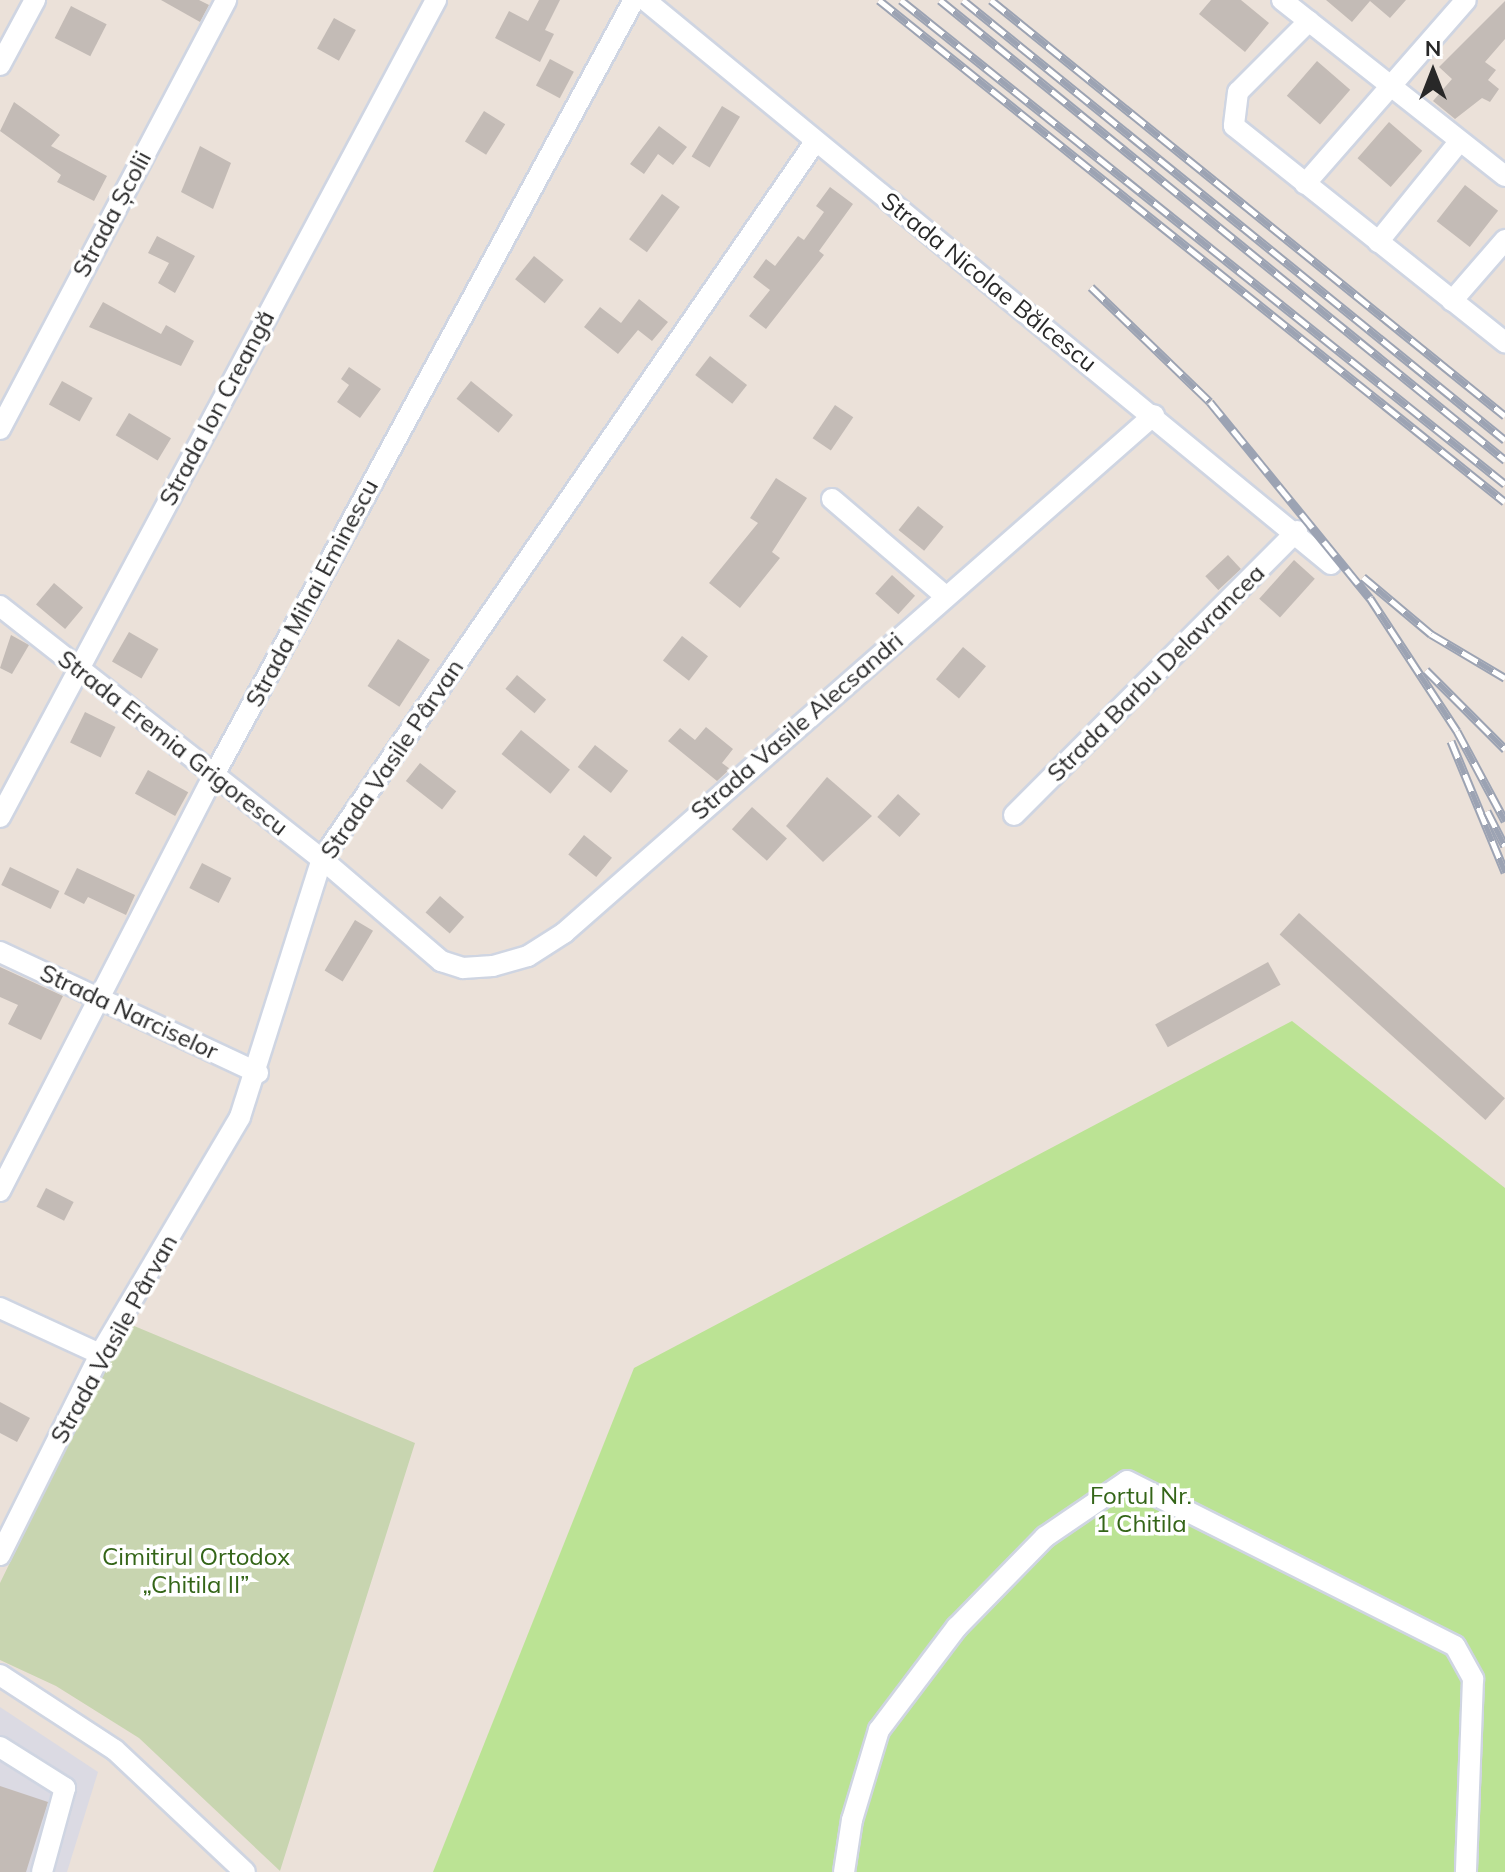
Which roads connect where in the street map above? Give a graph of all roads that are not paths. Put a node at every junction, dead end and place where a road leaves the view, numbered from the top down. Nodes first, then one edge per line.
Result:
1 (35, 0) edge
2 (226, 0) edge
3 (436, 0) edge
4 (634, 0) edge
5 (645, 0) edge
6 (1282, 0) edge
7 (1466, 0) edge
8 (1309, 21) junction
9 (3, 52) edge
10 (1390, 87) junction
11 (815, 142) junction
12 (1459, 142) junction
13 (1484, 161) junction
14 (1505, 164) edge
15 (1505, 176) edge
16 (1305, 184) junction
17 (1505, 240) edge
18 (1378, 242) junction
19 (1452, 301) junction
20 (1505, 342) edge
21 (1154, 415) junction
22 (0, 429) edge
23 (832, 499) dead end
24 (1297, 531) junction
25 (1331, 564) dead end
26 (945, 596) junction
27 (0, 606) edge
28 (77, 669) junction
29 (214, 775) junction
30 (1014, 815) dead end
31 (0, 817) edge
32 (322, 859) junction
33 (419, 943) joint
34 (0, 952) edge
35 (100, 998) junction
36 (258, 1073) junction
37 (0, 1191) edge
38 (0, 1308) edge
39 (100, 1354) junction
40 (0, 1555) edge
41 (0, 1675) edge
42 (0, 1747) edge
43 (42, 1872) edge
44 (245, 1872) edge
45 (844, 1872) edge
46 (1466, 1872) edge

1 - 9 street
2 - 22 street, Strada Școlii
3 - 28 street, Strada Ion Creangă
4 - 29 street, Strada Mihai Eminescu
5 - 11 street, Strada Nicolae Bălcescu
6 - 8 street
7 - 10 street
8 - 10 street
8 - 16 street
10 - 12 street
10 - 16 street
11 - 21 street, Strada Nicolae Bălcescu
11 - 32 street, Strada Vasile Pârvan
12 - 13 street
12 - 18 street
13 - 14 street
13 - 15 street
16 - 18 street
17 - 19 street
18 - 19 street
19 - 20 street
21 - 24 street, Strada Nicolae Bălcescu
21 - 26 street, Strada Vasile Alecsandri
23 - 26 street
24 - 25 street, Strada Nicolae Bălcescu
24 - 30 street, Strada Barbu Delavrancea
26 - 33 street, Strada Vasile Alecsandri
27 - 28 street, Strada Eremia Grigorescu
28 - 29 street, Strada Eremia Grigorescu
28 - 31 street, Strada Ion Creangă
29 - 32 street, Strada Eremia Grigorescu
29 - 35 street, Strada Mihai Eminescu
32 - 33 street, Strada Eremia Grigorescu
32 - 36 street, Strada Vasile Pârvan
34 - 35 street, Strada Narciselor
35 - 36 street, Strada Narciselor
35 - 37 street, Strada Mihai Eminescu
36 - 39 street, Strada Vasile Pârvan
38 - 39 street
39 - 40 street, Strada Vasile Pârvan
41 - 44 street
42 - 43 street
45 - 46 street

